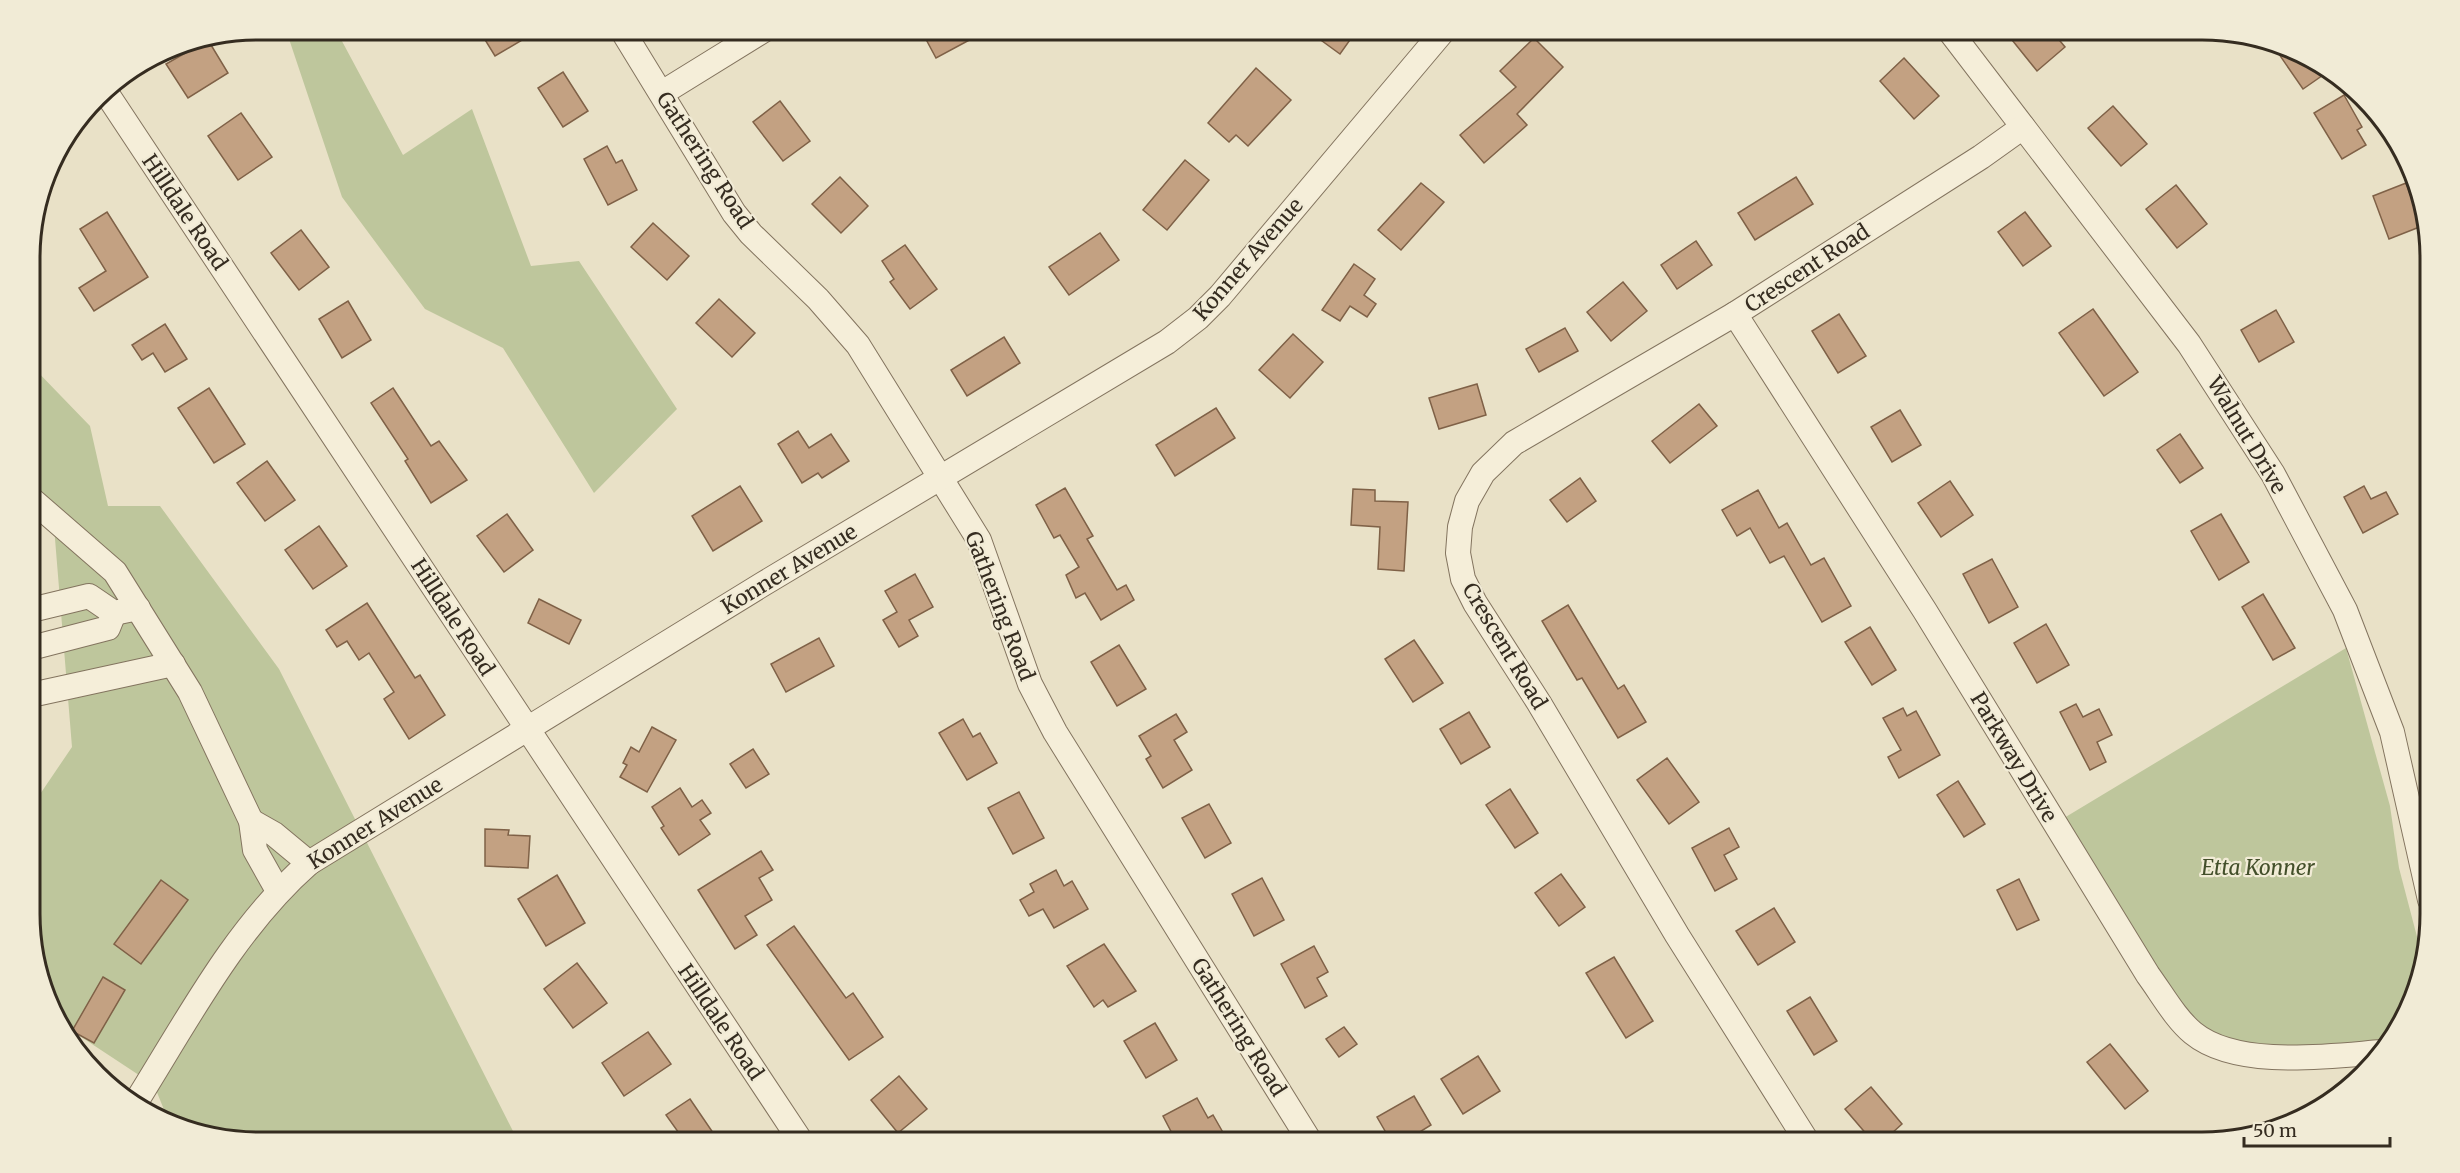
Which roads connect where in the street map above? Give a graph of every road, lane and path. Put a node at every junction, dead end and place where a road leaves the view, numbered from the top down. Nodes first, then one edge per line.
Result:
1 (628, 40) edge
2 (748, 40) edge
3 (1435, 40) edge
4 (1957, 40) edge
5 (662, 93) junction
6 (110, 99) edge
7 (2023, 127) junction
8 (1735, 314) junction
9 (940, 480) junction
10 (40, 507) edge
11 (40, 608) edge
12 (126, 611) junction
13 (40, 646) edge
14 (173, 664) junction
15 (40, 693) edge
16 (526, 730) junction
17 (251, 821) junction
18 (2420, 857) edge
19 (309, 863) junction
20 (278, 891) junction
21 (2370, 1052) edge
22 (139, 1097) edge
23 (795, 1132) edge
24 (1304, 1132) edge
25 (1801, 1132) edge

1 - 5 street, Gathering Road
2 - 5 street
3 - 9 street, Konner Avenue
4 - 7 street, Walnut Drive
5 - 9 street, Gathering Road
6 - 16 street, Hilldale Road
7 - 8 street, Crescent Road
7 - 18 street, Walnut Drive
8 - 21 street, Parkway Drive
8 - 25 street, Crescent Road
9 - 16 street, Konner Avenue
9 - 24 street, Gathering Road
10 - 12 street
11 - 12 street
12 - 13 street
12 - 14 street
14 - 15 street
14 - 17 street
16 - 19 street, Konner Avenue
16 - 23 street, Hilldale Road
17 - 19 street
17 - 20 street
19 - 20 street, Konner Avenue
20 - 22 street, Konner Avenue

